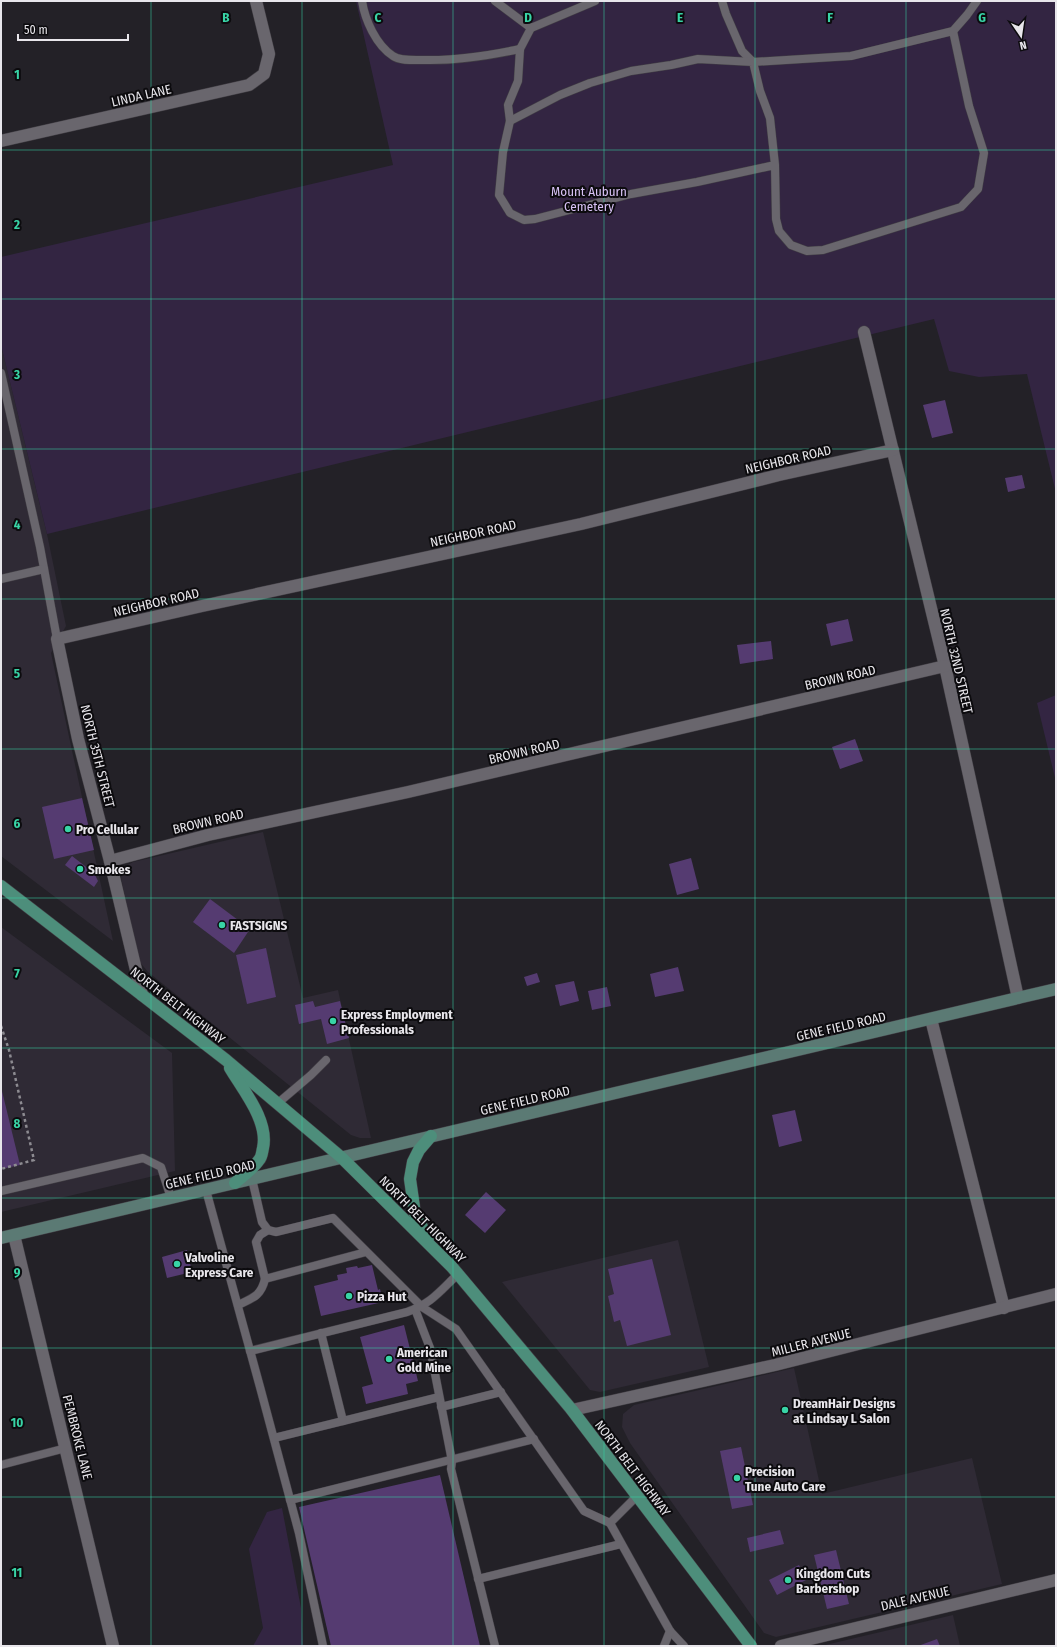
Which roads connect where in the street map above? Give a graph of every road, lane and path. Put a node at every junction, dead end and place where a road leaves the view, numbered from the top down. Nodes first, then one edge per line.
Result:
1 (256, 1) edge
2 (362, 1) edge
3 (495, 1) edge
4 (595, 1) edge
5 (722, 1) edge
6 (977, 1) edge
7 (530, 28) junction
8 (953, 31) junction
9 (520, 49) junction
10 (753, 62) junction
11 (510, 121) junction
12 (1, 141) edge
13 (775, 165) junction
14 (864, 332) dead end
15 (1, 373) edge
16 (893, 450) junction
17 (44, 569) junction
18 (1, 579) edge
19 (57, 639) junction
20 (945, 666) junction
21 (110, 860) junction
22 (1, 886) edge
23 (1056, 989) edge
24 (142, 995) junction
25 (1018, 998) junction
26 (931, 1019) junction
27 (1, 1026) edge
28 (226, 1060) junction
29 (326, 1060) dead end
30 (278, 1103) junction
31 (431, 1136) junction
32 (342, 1158) junction
33 (1, 1170) edge
34 (252, 1179) junction
35 (235, 1183) junction
36 (206, 1190) junction
37 (1, 1191) edge
38 (171, 1198) junction
39 (268, 1230) junction
40 (14, 1235) junction
41 (1, 1238) edge
42 (434, 1249) junction
43 (366, 1252) junction
44 (458, 1274) junction
45 (265, 1279) junction
46 (1056, 1294) edge
47 (238, 1305) junction
48 (418, 1308) junction
49 (1004, 1308) junction
50 (321, 1333) junction
51 (250, 1351) junction
52 (501, 1392) junction
53 (439, 1397) junction
54 (441, 1407) junction
55 (572, 1410) junction
56 (343, 1421) junction
57 (274, 1438) junction
58 (534, 1439) junction
59 (66, 1448) junction
60 (452, 1461) junction
61 (1, 1465) edge
62 (637, 1496) junction
63 (290, 1500) junction
64 (610, 1523) junction
65 (621, 1544) junction
66 (478, 1579) junction
67 (1056, 1580) edge
68 (670, 1631) junction
69 (113, 1646) edge
70 (323, 1646) edge
71 (494, 1646) edge
72 (664, 1646) edge
73 (684, 1646) edge
74 (751, 1646) edge
75 (781, 1646) edge

1 - 12 street, LINDA LANE
2 - 9 lane
3 - 7 lane
4 - 7 lane
5 - 10 lane
6 - 8 lane
7 - 9 lane
8 - 10 lane
8 - 13 lane
9 - 11 lane
10 - 11 lane
10 - 13 lane
11 - 13 lane
14 - 16 street, NORTH 32ND STREET
15 - 17 lane
16 - 19 street, NEIGHBOR ROAD
16 - 20 street, NORTH 32ND STREET
17 - 18 lane
17 - 19 lane
19 - 21 street, NORTH 35TH STREET
20 - 21 street, BROWN ROAD
20 - 25 street, NORTH 32ND STREET
21 - 24 street, NORTH 35TH STREET
22 - 24 main road, NORTH BELT HIGHWAY
23 - 25 street, GENE FIELD ROAD
24 - 28 main road, NORTH BELT HIGHWAY
25 - 26 street, GENE FIELD ROAD
26 - 31 street, GENE FIELD ROAD
26 - 49 street
27 - 33 path
28 - 30 main road, NORTH BELT HIGHWAY
28 - 35 main road
29 - 30 lane
30 - 32 main road, NORTH BELT HIGHWAY
31 - 32 street, GENE FIELD ROAD
31 - 42 main road
32 - 34 street, GENE FIELD ROAD
32 - 42 main road, NORTH BELT HIGHWAY
34 - 35 street, GENE FIELD ROAD
34 - 39 lane
35 - 36 street, GENE FIELD ROAD
36 - 38 street, GENE FIELD ROAD
36 - 47 lane
37 - 38 lane
38 - 40 street, GENE FIELD ROAD
39 - 43 lane
39 - 45 lane
40 - 41 street, GENE FIELD ROAD
40 - 59 street, PEMBROKE LANE
42 - 44 main road, NORTH BELT HIGHWAY
43 - 45 lane
43 - 48 lane
44 - 48 lane
44 - 55 main road, NORTH BELT HIGHWAY
45 - 47 lane
46 - 49 street, MILLER AVENUE
47 - 51 lane
48 - 50 lane
48 - 52 lane
48 - 53 lane
49 - 55 street, MILLER AVENUE
50 - 51 lane
50 - 56 lane
51 - 57 lane
52 - 54 lane
52 - 58 lane
53 - 54 lane
53 - 56 lane
54 - 60 lane
55 - 62 main road, NORTH BELT HIGHWAY
56 - 57 lane
57 - 63 lane
58 - 60 lane
58 - 64 lane
59 - 61 lane
59 - 69 street, PEMBROKE LANE
60 - 63 lane
60 - 66 lane
62 - 64 lane
62 - 74 main road, NORTH BELT HIGHWAY
63 - 70 lane
64 - 65 lane
65 - 66 lane
65 - 68 lane
66 - 71 lane
67 - 75 street, DALE AVENUE
68 - 72 lane
68 - 73 lane

